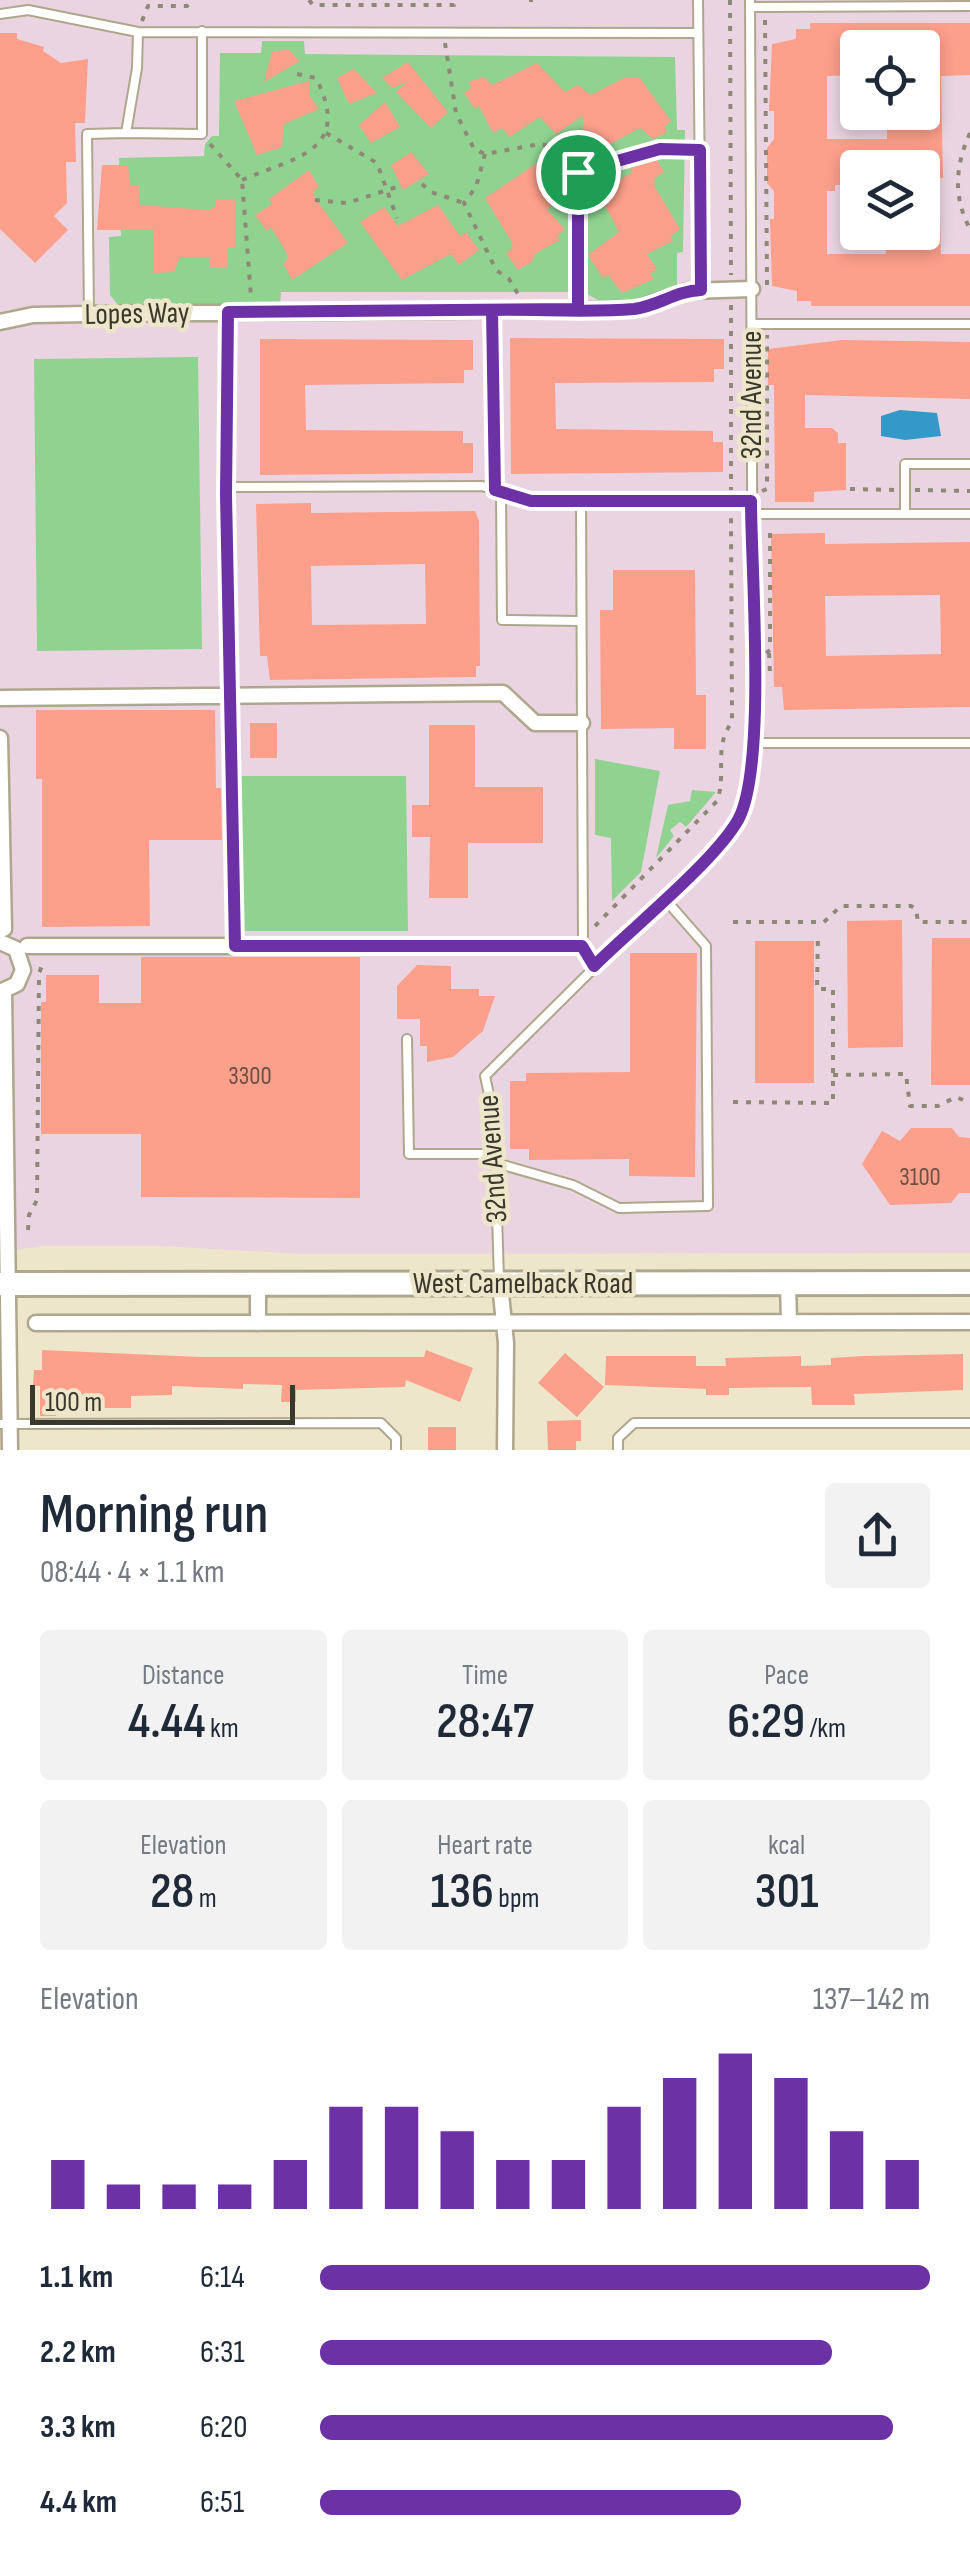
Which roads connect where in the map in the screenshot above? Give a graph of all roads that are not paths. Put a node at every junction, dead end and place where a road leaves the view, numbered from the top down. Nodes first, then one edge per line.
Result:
1 (698, 0) edge
2 (750, 4) edge
3 (970, 6) edge
4 (0, 14) edge
5 (202, 31) junction
6 (138, 32) junction
7 (698, 33) junction
8 (126, 133) junction
9 (701, 290) junction
10 (760, 291) junction
11 (228, 312) junction
12 (89, 314) junction
13 (0, 322) edge
14 (752, 324) junction
15 (970, 324) edge
16 (970, 464) edge
17 (226, 487) junction
18 (498, 491) junction
19 (751, 496) junction
20 (581, 501) junction
21 (751, 514) junction
22 (905, 514) junction
23 (970, 514) edge
24 (580, 620) junction
25 (233, 696) junction
26 (0, 698) edge
27 (582, 723) junction
28 (0, 738) edge
29 (752, 744) junction
30 (970, 744) edge
31 (664, 898) junction
32 (2, 936) edge
33 (27, 946) dead end
34 (235, 946) junction
35 (582, 946) junction
36 (594, 966) junction
37 (2, 992) edge
38 (407, 1039) dead end
39 (496, 1159) junction
40 (970, 1283) edge
41 (5, 1284) edge
42 (258, 1284) junction
43 (500, 1284) junction
44 (788, 1284) junction
45 (504, 1322) junction
46 (789, 1322) junction
47 (970, 1322) edge
48 (36, 1323) dead end
49 (258, 1323) junction
50 (970, 1423) edge
51 (5, 1424) edge
52 (10, 1450) edge
53 (396, 1450) edge
54 (505, 1450) edge
55 (618, 1450) edge

1 - 7 lane
2 - 3 lane
2 - 10 lane, 32nd Avenue
4 - 6 lane
5 - 6 lane
5 - 7 lane
5 - 8 lane
6 - 8 lane
7 - 9 lane
8 - 12 lane
9 - 10 street, Lopes Way
9 - 11 street, Lopes Way
10 - 14 lane, 32nd Avenue
11 - 12 street, Lopes Way
11 - 17 street
12 - 13 street, Lopes Way
14 - 15 lane
14 - 19 lane, 32nd Avenue
16 - 22 lane
17 - 18 lane
17 - 25 street
18 - 20 lane
18 - 24 lane
19 - 20 lane
19 - 21 lane, 32nd Avenue
20 - 24 lane
21 - 22 lane
21 - 29 lane, 32nd Avenue
22 - 23 lane
24 - 27 lane
25 - 26 street
25 - 27 street
25 - 34 street
27 - 35 lane
28 - 32 street
29 - 30 lane
29 - 31 lane, 32nd Avenue
31 - 36 lane, 32nd Avenue
31 - 39 lane
32 - 37 street
33 - 34 street
34 - 35 street
35 - 36 lane
36 - 39 lane, 32nd Avenue
37 - 41 street
38 - 39 lane
39 - 43 lane, 32nd Avenue
40 - 44 main road, West Camelback Road
41 - 42 main road, West Camelback Road
41 - 51 street
42 - 43 main road, West Camelback Road
42 - 49 street
43 - 44 main road, West Camelback Road
43 - 45 street
44 - 46 street
45 - 46 street, West Camelback Road
45 - 49 street, West Camelback Road
45 - 54 street
46 - 47 street, West Camelback Road
48 - 49 street, West Camelback Road
50 - 55 lane
51 - 52 street
51 - 53 lane

